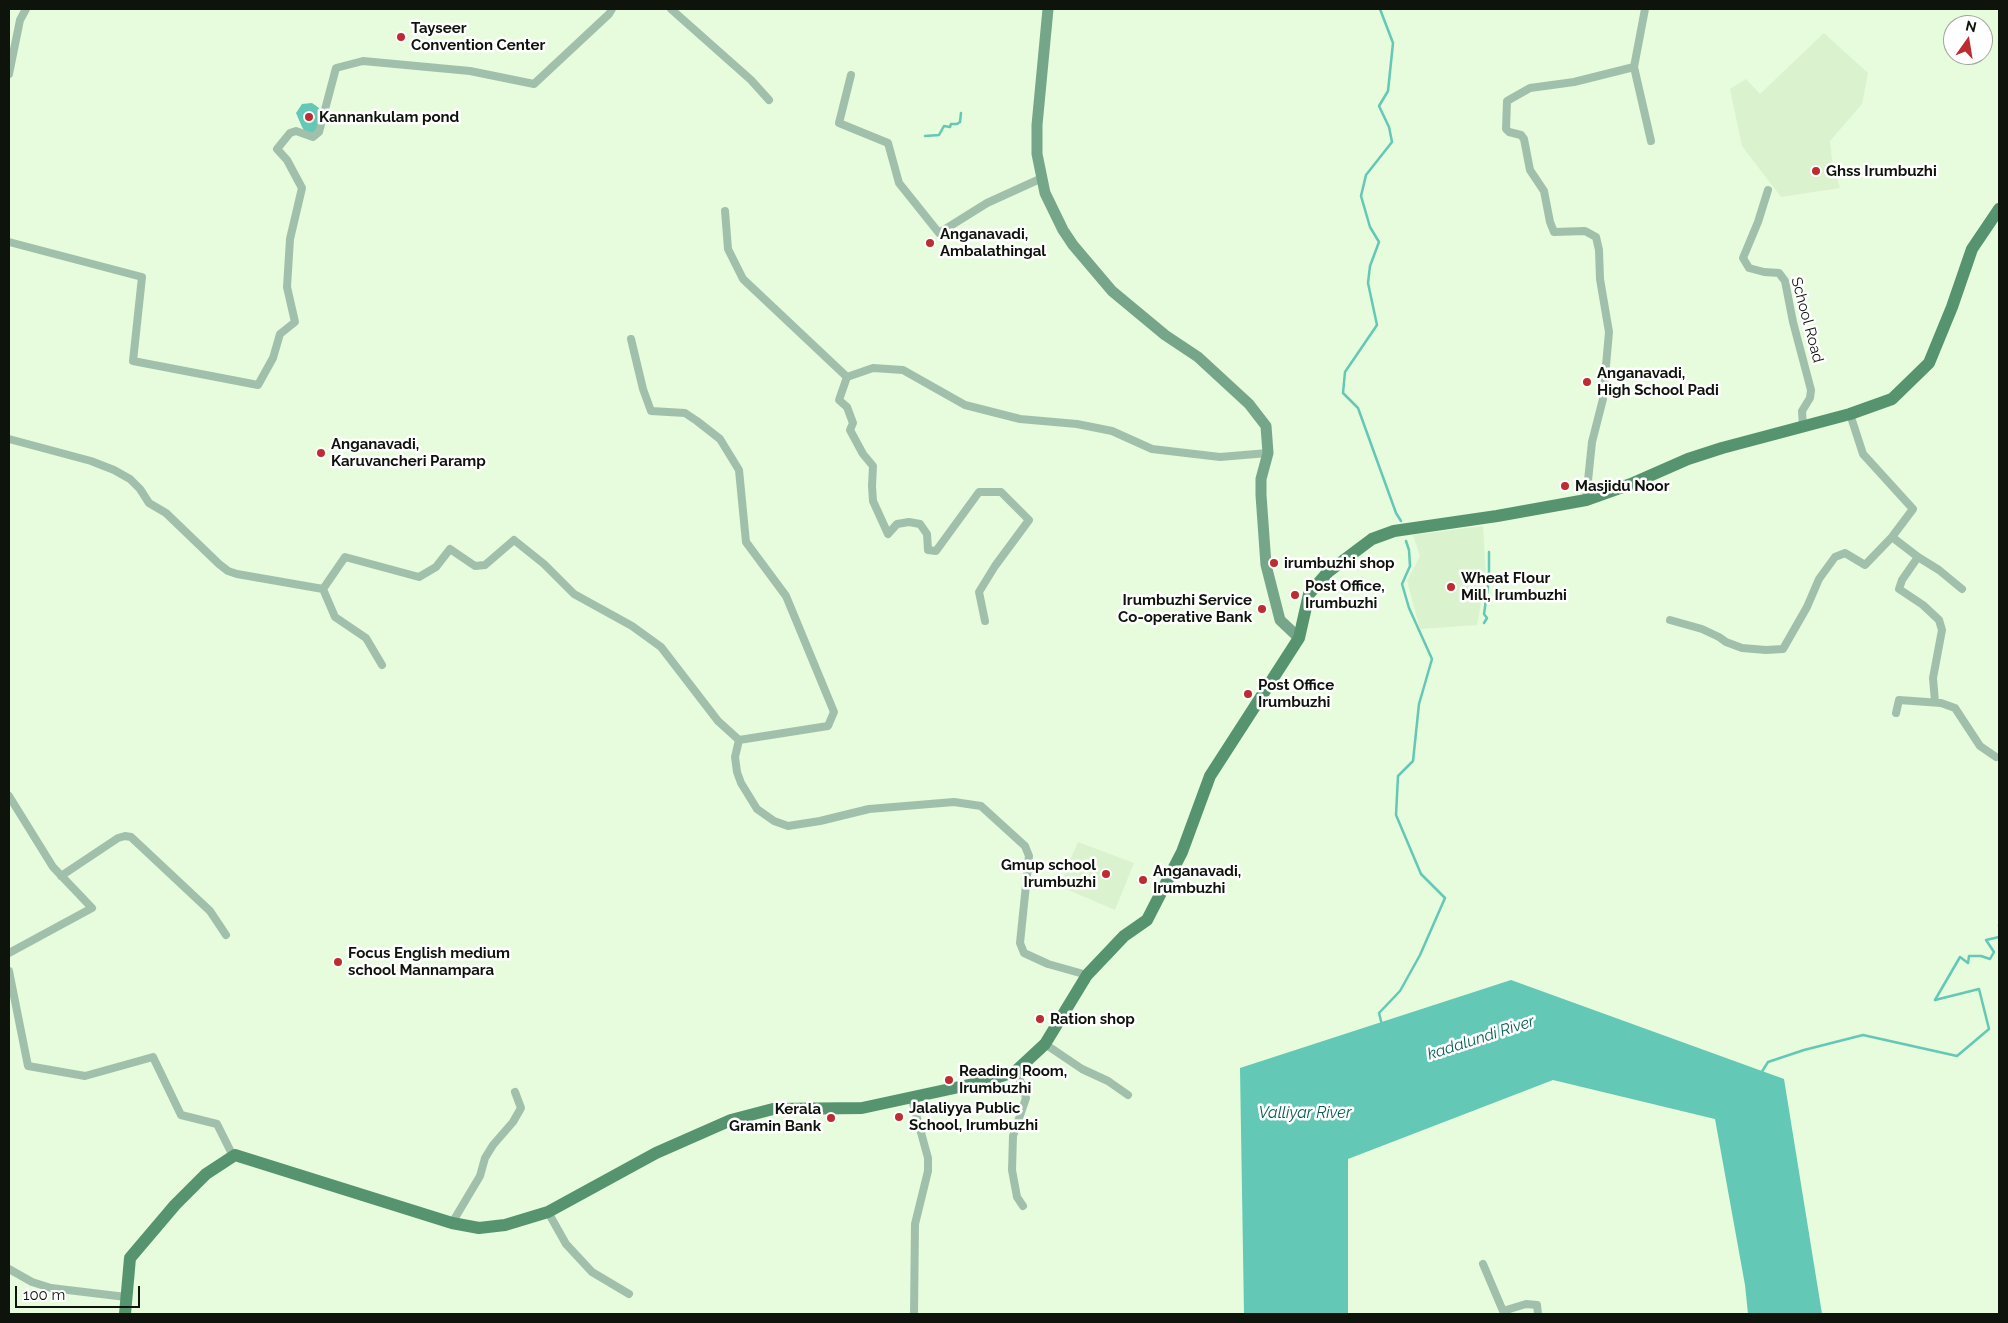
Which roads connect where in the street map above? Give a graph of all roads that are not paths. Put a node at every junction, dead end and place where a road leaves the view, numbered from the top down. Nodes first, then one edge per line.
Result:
1 (26, 9) edge
2 (612, 9) edge
3 (671, 9) edge
4 (1048, 9) edge
5 (1645, 9) edge
6 (1634, 67) junction
7 (9, 74) edge
8 (851, 75) dead end
9 (769, 100) dead end
10 (1651, 141) dead end
11 (1042, 178) junction
12 (1768, 190) dead end
13 (1999, 209) edge
14 (725, 211) dead end
15 (9, 242) edge
16 (631, 339) dead end
17 (847, 377) junction
18 (1850, 414) junction
19 (1803, 427) junction
20 (9, 439) edge
21 (1268, 453) junction
22 (1586, 500) junction
23 (1892, 537) junction
24 (1918, 557) junction
25 (323, 589) junction
26 (1962, 589) dead end
27 (1670, 620) dead end
28 (985, 621) dead end
29 (1299, 638) junction
30 (382, 665) dead end
31 (1935, 702) junction
32 (1896, 713) dead end
33 (739, 740) junction
34 (1996, 757) dead end
35 (9, 796) edge
36 (61, 876) junction
37 (226, 935) dead end
38 (9, 953) edge
39 (9, 971) edge
40 (1087, 975) junction
41 (1045, 1044) junction
42 (1016, 1071) junction
43 (515, 1092) dead end
44 (1128, 1095) dead end
45 (911, 1096) junction
46 (233, 1156) junction
47 (1023, 1206) dead end
48 (548, 1212) junction
49 (452, 1223) junction
50 (1483, 1264) dead end
51 (9, 1269) edge
52 (629, 1294) dead end
53 (126, 1297) junction
54 (125, 1314) edge
55 (914, 1314) edge
56 (1538, 1314) edge

1 - 7 street
2 - 15 street
3 - 9 street
4 - 11 main road
5 - 6 street
6 - 10 street
6 - 22 street
8 - 11 street
11 - 21 main road
12 - 19 street, School Road
13 - 18 main road
14 - 17 street
16 - 33 street
17 - 21 street
17 - 28 street
18 - 19 main road
18 - 23 street
19 - 22 main road
20 - 25 street
21 - 29 main road
22 - 29 main road
23 - 24 street
23 - 27 street
24 - 26 street
24 - 31 street
25 - 30 street
25 - 33 street
29 - 40 main road
31 - 32 street
31 - 34 street
33 - 40 street
35 - 36 street
36 - 37 street
36 - 38 street
39 - 46 street
40 - 41 main road
41 - 42 main road
41 - 44 street
42 - 45 main road
42 - 47 street
43 - 49 street
45 - 48 main road
45 - 55 street
46 - 49 main road
46 - 53 main road
48 - 49 main road
48 - 52 street
50 - 56 street
51 - 53 street
53 - 54 main road

